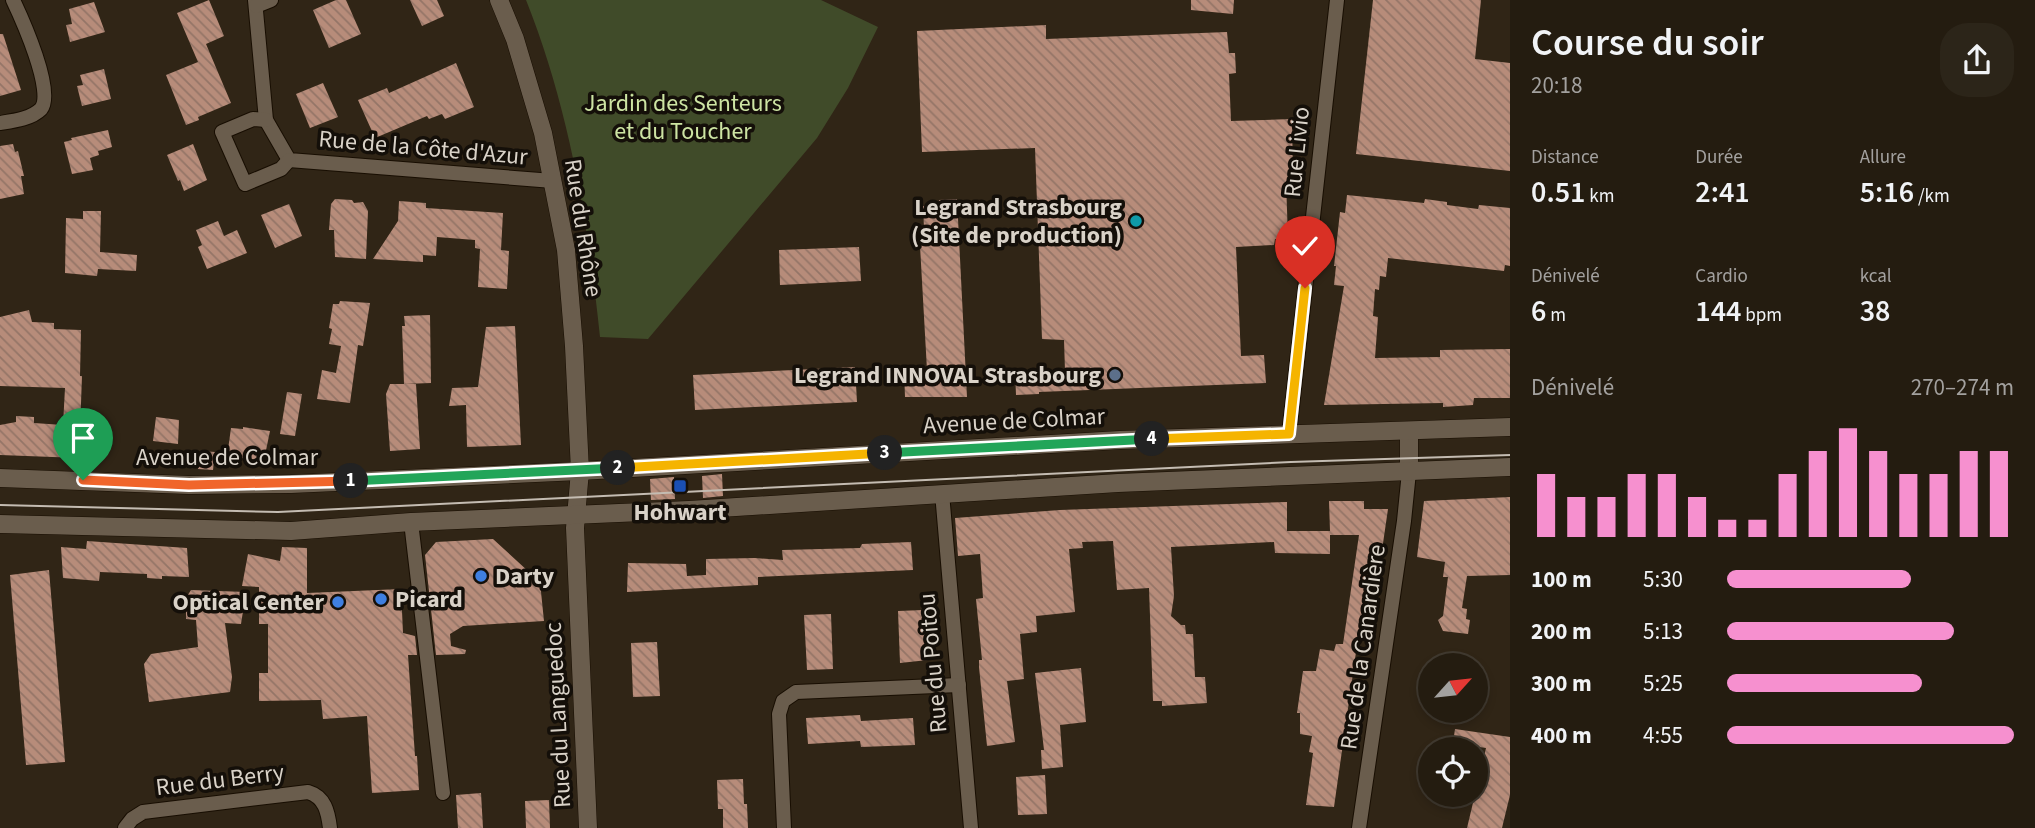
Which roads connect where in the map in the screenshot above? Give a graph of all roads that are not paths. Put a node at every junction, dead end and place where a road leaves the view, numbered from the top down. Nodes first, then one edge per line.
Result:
1 (13, 0) edge
2 (271, 0) edge
3 (499, 0) edge
4 (1337, 0) edge
5 (256, 3) edge
6 (266, 120) junction
7 (0, 123) edge
8 (289, 160) junction
9 (553, 181) junction
10 (1510, 427) edge
11 (1409, 431) junction
12 (1289, 434) junction
13 (1510, 467) edge
14 (580, 471) junction
15 (1409, 472) junction
16 (0, 478) edge
17 (942, 493) junction
18 (577, 516) junction
19 (411, 522) junction
20 (0, 524) edge
21 (959, 685) junction
22 (443, 793) dead end
23 (125, 828) edge
24 (330, 828) edge
25 (588, 828) edge
26 (784, 828) edge
27 (971, 828) edge
28 (1359, 828) edge

1 - 7 street
2 - 5 street, Rue de la Côte d'Azur
3 - 9 main road, Rue du Rhône
4 - 12 street, Rue Livio
5 - 6 street, Rue de la Côte d'Azur
6 - 8 street, Rue de la Côte d'Azur
6 - 8 street, Rue de la Côte d'Azur
8 - 9 street, Rue de la Côte d'Azur
9 - 14 main road, Rue du Rhône
10 - 11 main road, Avenue de Colmar
11 - 12 main road, Avenue de Colmar
11 - 15 main road
12 - 14 main road, Avenue de Colmar
13 - 15 main road
14 - 16 main road, Avenue de Colmar
14 - 18 main road
15 - 17 main road
15 - 28 street, Rue de la Canardière
17 - 18 main road
17 - 21 street, Rue du Poitou
18 - 19 main road
18 - 25 main road, Rue du Languedoc
19 - 20 main road
19 - 22 street
21 - 26 street
21 - 27 street, Rue du Poitou
23 - 24 street, Rue du Berry

